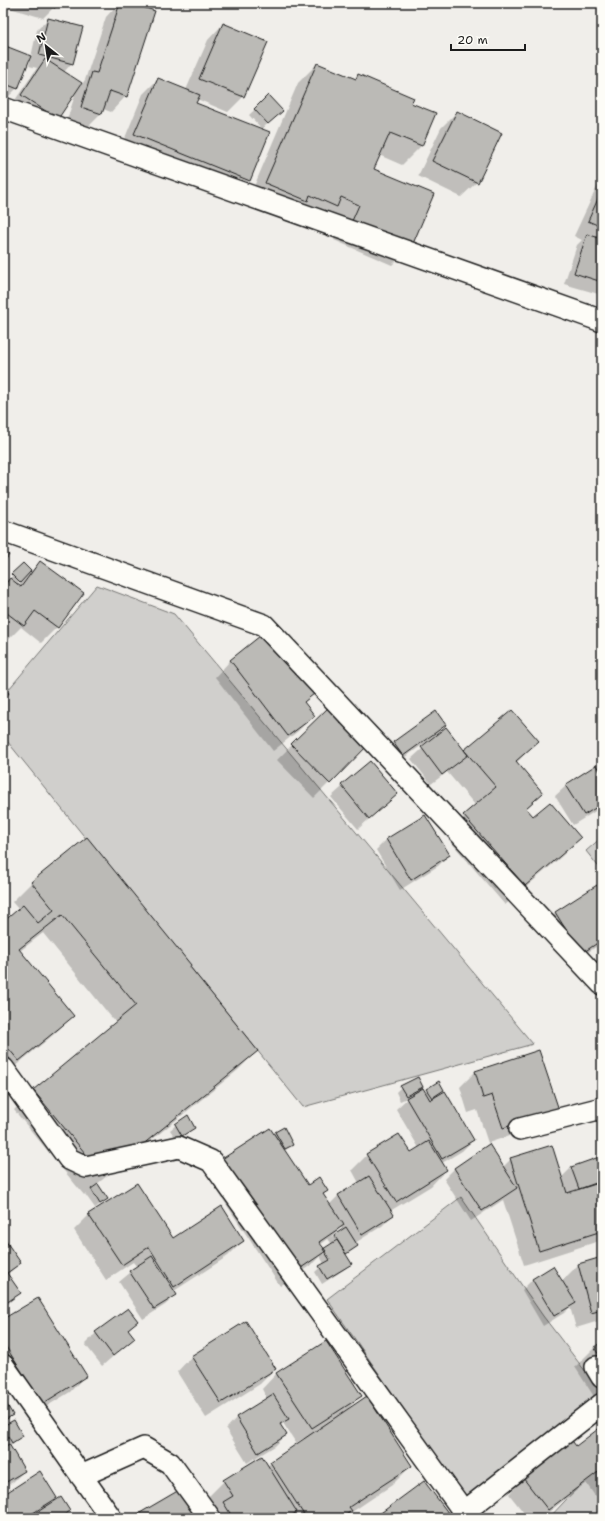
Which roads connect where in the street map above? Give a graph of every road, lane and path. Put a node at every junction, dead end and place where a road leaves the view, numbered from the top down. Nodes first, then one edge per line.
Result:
1 (3, 108) edge
2 (602, 322) edge
3 (3, 531) edge
4 (602, 984) edge
5 (3, 1068) edge
6 (602, 1108) edge
7 (520, 1129) dead end
8 (3, 1365) edge
9 (602, 1404) edge
10 (81, 1476) junction
11 (111, 1518) edge
12 (210, 1518) edge

1 - 2 street
3 - 4 street
5 - 9 street
6 - 7 street
8 - 10 street
10 - 11 street
10 - 12 street

